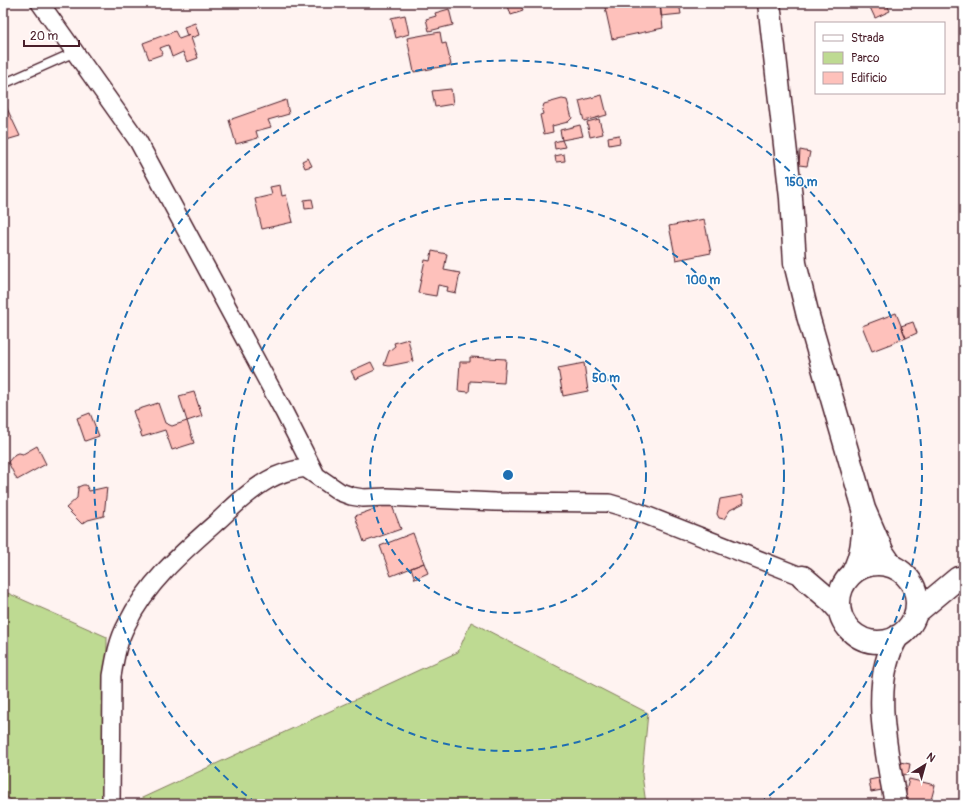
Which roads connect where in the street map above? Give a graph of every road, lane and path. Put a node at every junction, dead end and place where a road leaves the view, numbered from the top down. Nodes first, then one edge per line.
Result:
1 (40, 3) edge
2 (769, 3) edge
3 (75, 52) junction
4 (3, 84) edge
5 (315, 473) junction
6 (864, 509) junction
7 (899, 572) junction
8 (850, 576) junction
9 (961, 576) edge
10 (803, 577) junction
11 (840, 611) junction
12 (916, 613) junction
13 (859, 636) junction
14 (898, 636) junction
15 (881, 688) junction
16 (111, 804) edge
17 (896, 804) edge

1 - 3 street
2 - 6 street
3 - 4 lane
3 - 5 street
5 - 10 street
5 - 16 street
6 - 7 street
6 - 8 street
7 - 8 street
7 - 9 street
7 - 12 street
8 - 10 street
8 - 11 street
9 - 12 street
10 - 11 street
11 - 13 street
12 - 14 street
13 - 14 street
13 - 15 street
14 - 15 street
15 - 17 street

